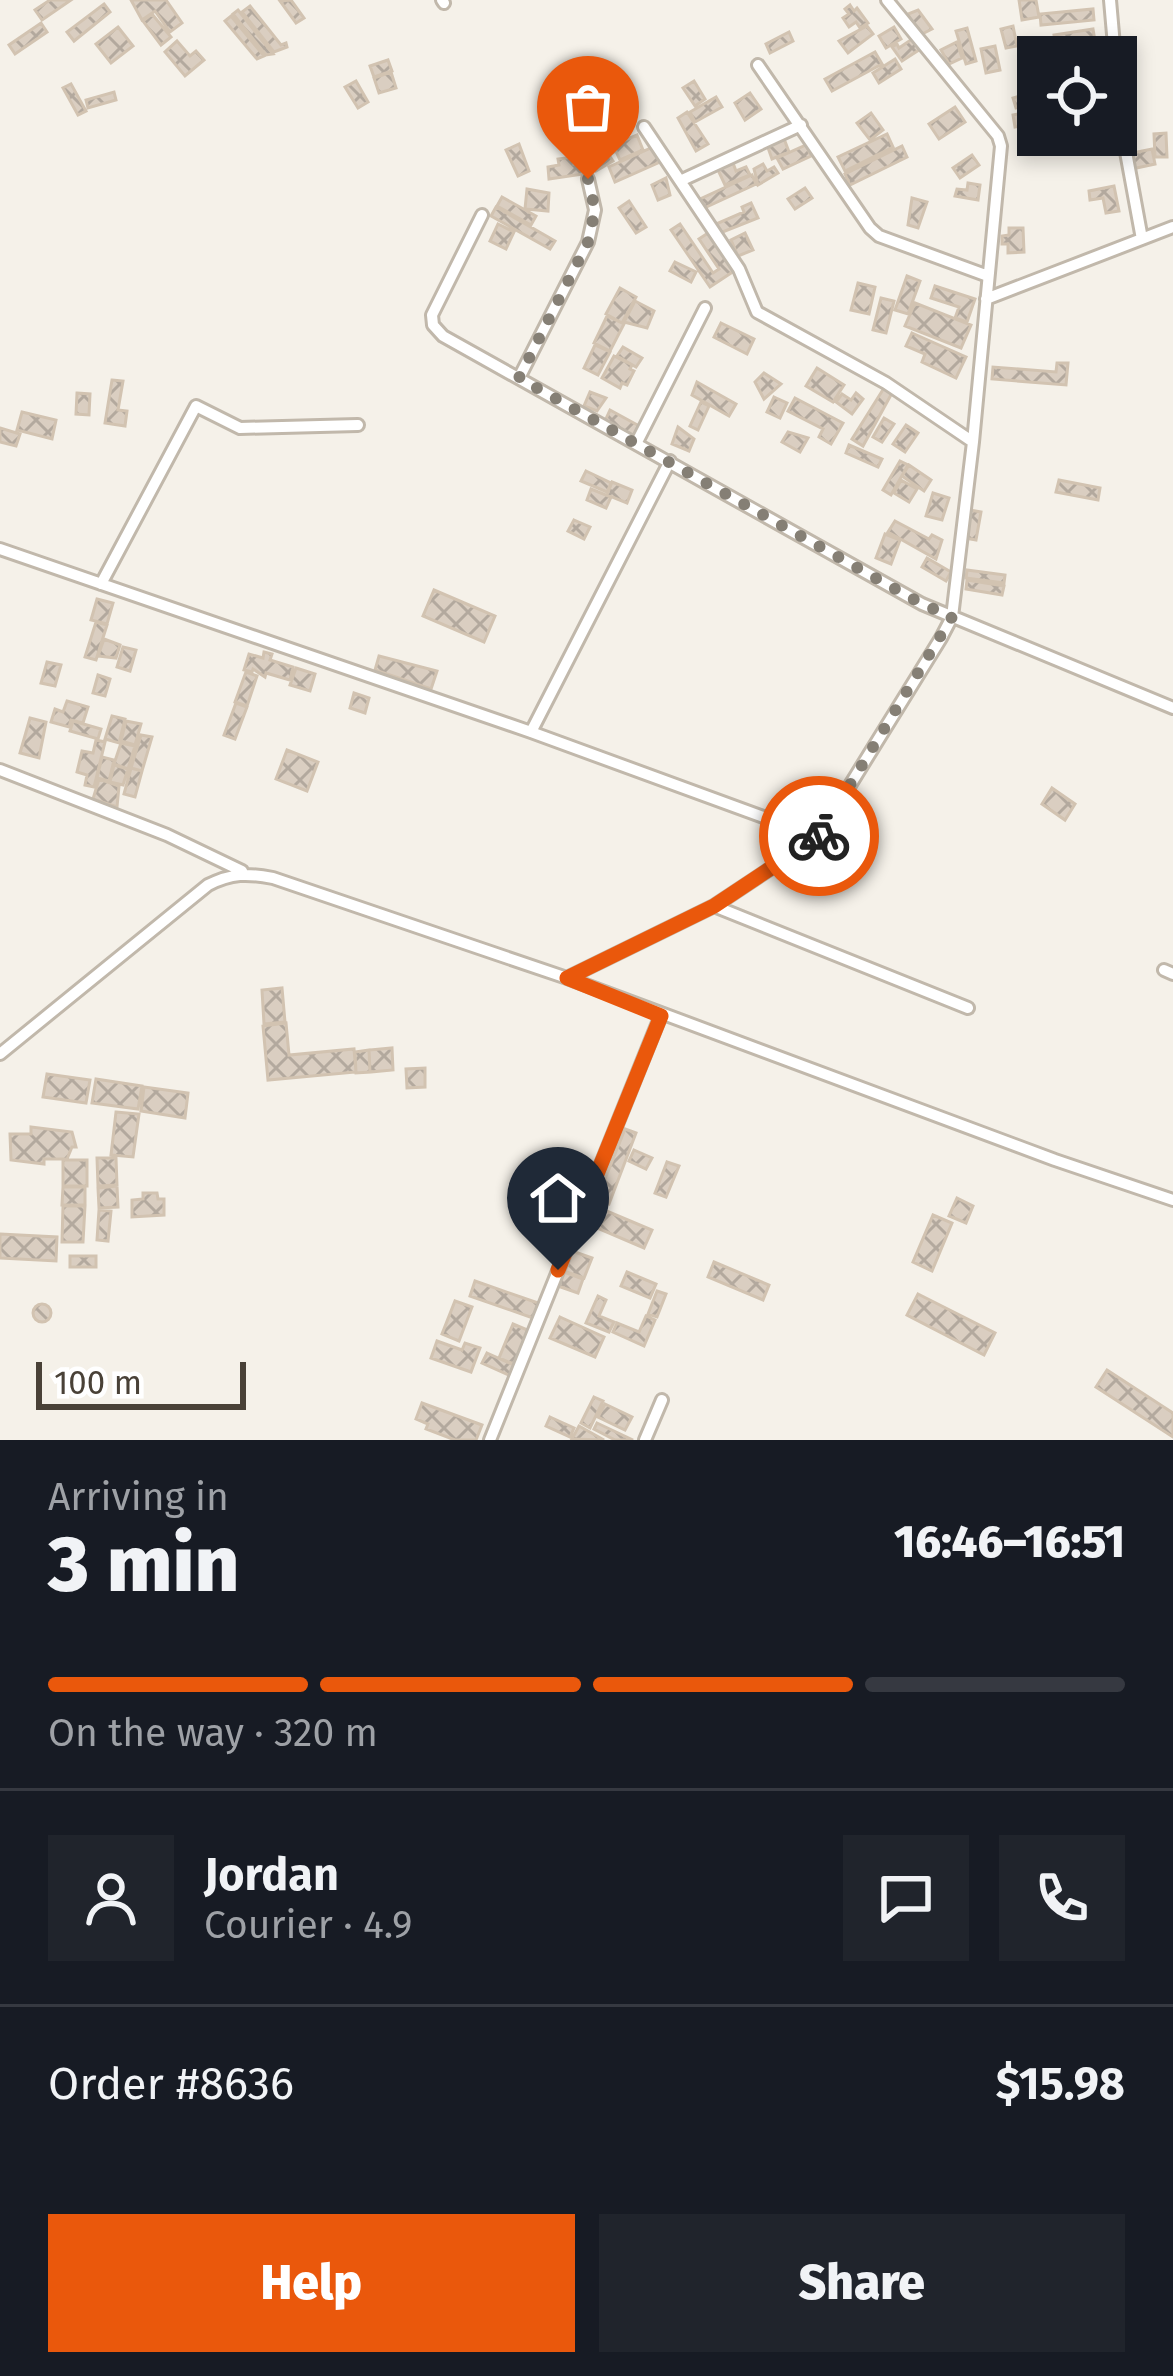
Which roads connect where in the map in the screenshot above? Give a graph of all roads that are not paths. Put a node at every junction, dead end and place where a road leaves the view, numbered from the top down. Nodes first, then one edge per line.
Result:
1 (887, 0) edge
2 (1110, 0) edge
3 (1113, 36) edge
4 (758, 65) dead end
5 (801, 125) junction
6 (644, 127) dead end
7 (1127, 156) edge
8 (588, 179) dead end
9 (680, 181) junction
10 (482, 215) dead end
11 (1173, 227) edge
12 (1142, 239) junction
13 (988, 276) junction
14 (986, 299) junction
15 (705, 308) dead end
16 (519, 378) junction
17 (358, 425) dead end
18 (637, 442) junction
19 (973, 442) junction
20 (670, 461) junction
21 (0, 549) edge
22 (101, 584) junction
23 (952, 617) junction
24 (1173, 708) edge
25 (531, 732) junction
26 (0, 770) edge
27 (818, 837) junction
28 (245, 873) junction
29 (714, 906) junction
30 (567, 978) junction
31 (968, 1008) dead end
32 (661, 1016) junction
33 (0, 1054) edge
34 (1173, 1200) edge
35 (662, 1400) dead end
36 (490, 1440) edge
37 (645, 1440) edge

1 - 13 street
2 - 3 street
4 - 5 street
5 - 9 street
5 - 13 street
6 - 9 street
7 - 12 street
8 - 16 street
9 - 19 street
10 - 16 street
11 - 12 street
12 - 14 street
13 - 14 street
14 - 19 street
15 - 18 street
16 - 18 street
17 - 22 street
18 - 20 street
19 - 23 street
20 - 23 street
20 - 25 street
21 - 22 street
22 - 25 street
23 - 24 street
23 - 27 street
25 - 27 street
26 - 28 street
27 - 29 street
28 - 30 street
28 - 33 street
29 - 30 street
29 - 31 street
30 - 32 street
32 - 34 street
32 - 36 street
35 - 37 street

